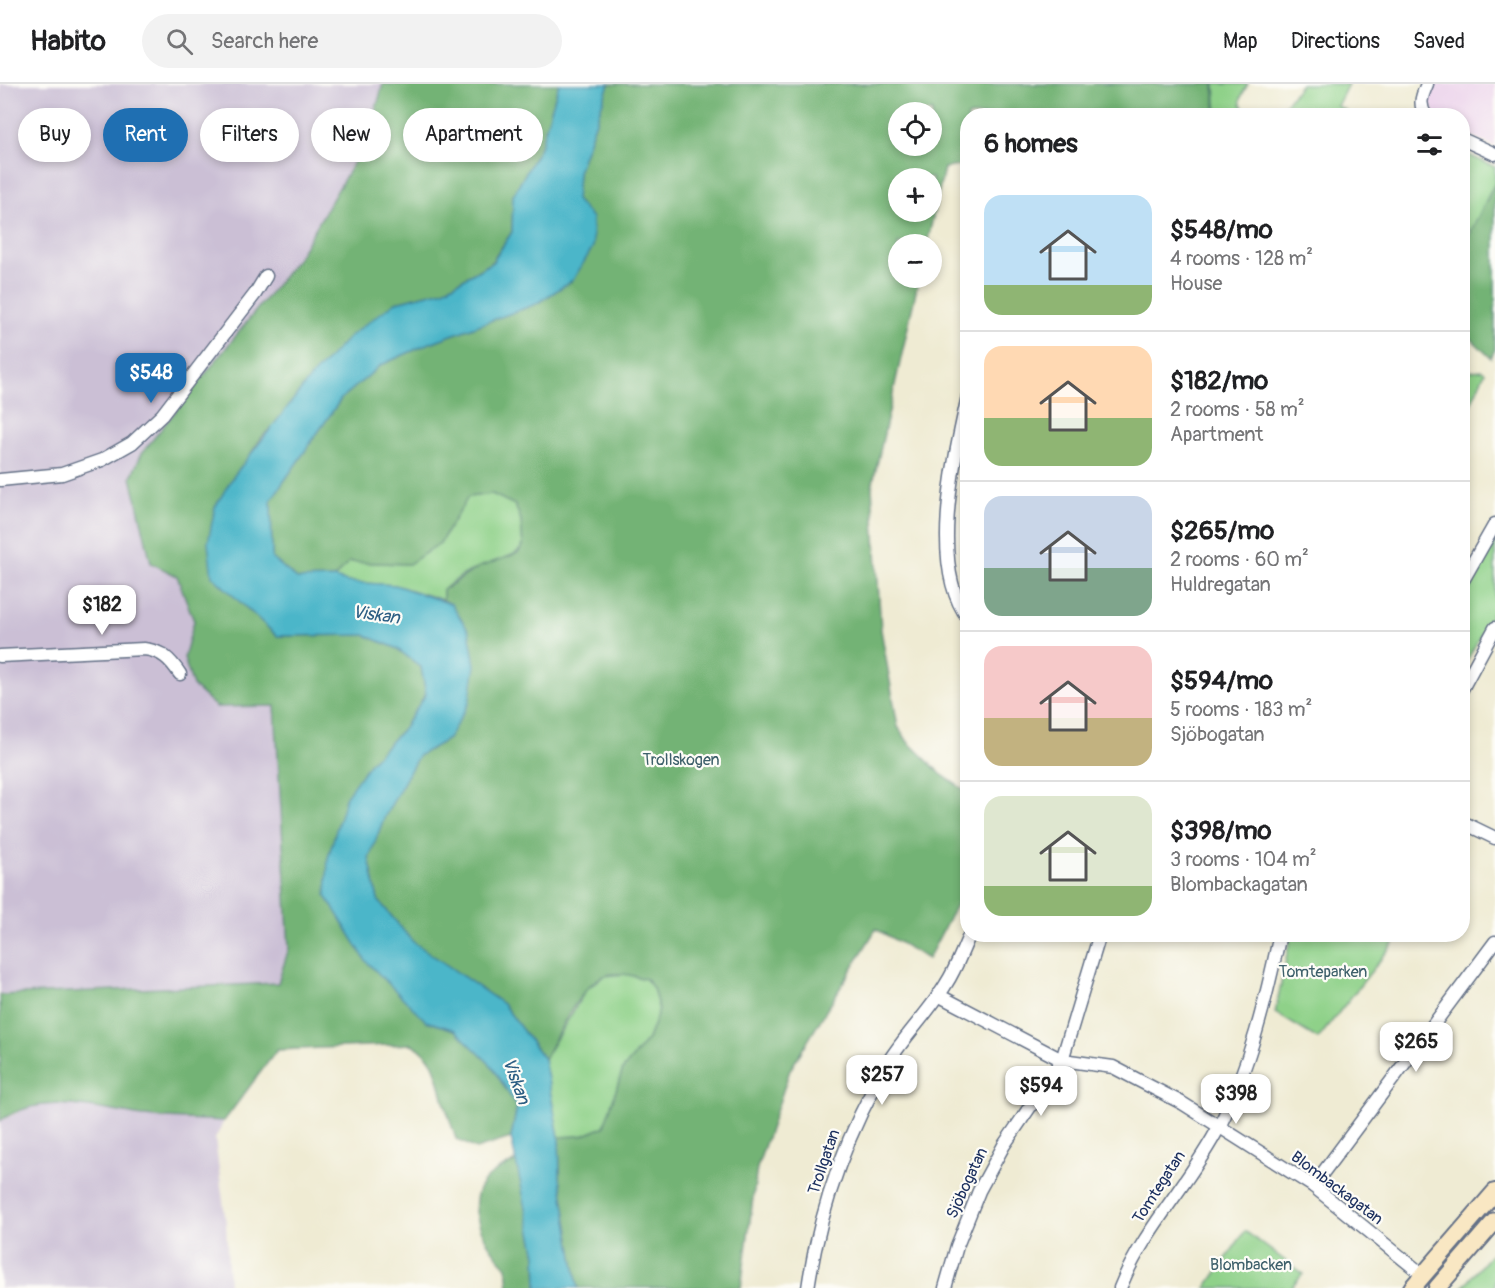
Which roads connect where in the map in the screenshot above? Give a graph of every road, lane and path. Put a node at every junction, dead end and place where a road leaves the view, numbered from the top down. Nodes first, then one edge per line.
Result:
1 (1427, 84) edge
2 (1422, 108) edge
3 (1470, 143) edge
4 (1495, 154) edge
5 (266, 276) dead end
6 (960, 433) edge
7 (0, 480) edge
8 (1495, 524) edge
9 (1470, 568) edge
10 (960, 609) edge
11 (1495, 628) edge
12 (0, 656) edge
13 (180, 674) dead end
14 (1470, 674) edge
15 (1470, 826) edge
16 (1495, 838) edge
17 (966, 942) edge
18 (1098, 942) edge
19 (1278, 942) edge
20 (1495, 942) edge
21 (938, 995) junction
22 (1062, 1060) junction
23 (1219, 1126) junction
24 (1313, 1186) junction
25 (1495, 1192) edge
26 (1495, 1221) edge
27 (1417, 1282) edge
28 (808, 1288) edge
29 (945, 1288) edge
30 (1120, 1288) edge
31 (1437, 1288) edge

1 - 2 street
3 - 4 street
5 - 7 street
6 - 10 street
8 - 9 street
11 - 14 street
12 - 13 street
15 - 16 street
17 - 21 street, Trollgatan
18 - 22 street, Sjöbogatan
19 - 23 street, Tomtegatan
20 - 24 street
21 - 22 street, Blombackagatan
21 - 28 street, Trollgatan
22 - 23 street, Blombackagatan
22 - 29 street, Sjöbogatan
23 - 24 street, Blombackagatan
23 - 30 street, Tomtegatan
24 - 27 street, Blombackagatan
25 - 27 street
26 - 31 street

